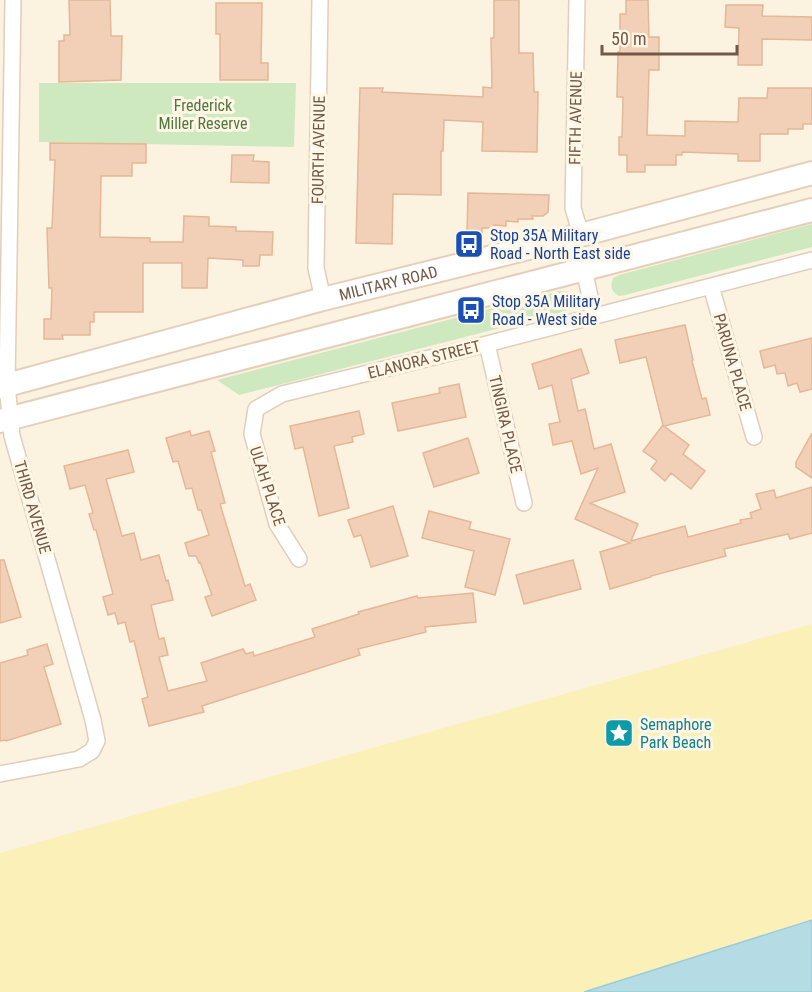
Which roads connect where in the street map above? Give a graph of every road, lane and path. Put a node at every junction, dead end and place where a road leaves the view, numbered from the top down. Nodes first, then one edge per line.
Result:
1 (13, 0) edge
2 (320, 0) edge
3 (577, 0) edge
4 (812, 173) edge
5 (812, 210) edge
6 (580, 235) junction
7 (812, 260) edge
8 (584, 269) junction
9 (711, 286) junction
10 (323, 299) junction
11 (594, 315) junction
12 (487, 344) junction
13 (4, 386) edge
14 (256, 409) joint
15 (5, 420) edge
16 (754, 437) dead end
17 (524, 503) dead end
18 (299, 559) dead end
19 (0, 774) edge

1 - 13 street, THIRD AVENUE
2 - 10 street, FOURTH AVENUE
3 - 6 street, FIFTH AVENUE
4 - 6 main road, MILITARY ROAD
5 - 8 main road
6 - 10 main road, MILITARY ROAD
7 - 9 street, ELANORA STREET
8 - 11 street
8 - 15 main road
9 - 11 street, ELANORA STREET
9 - 16 street, PARUNA PLACE
10 - 13 main road, MILITARY ROAD
11 - 12 street, ELANORA STREET
12 - 14 street, ELANORA STREET
12 - 17 street, TINGIRA PLACE
13 - 15 street, THIRD AVENUE
14 - 18 street, ULAH PLACE
15 - 19 street, THIRD AVENUE

